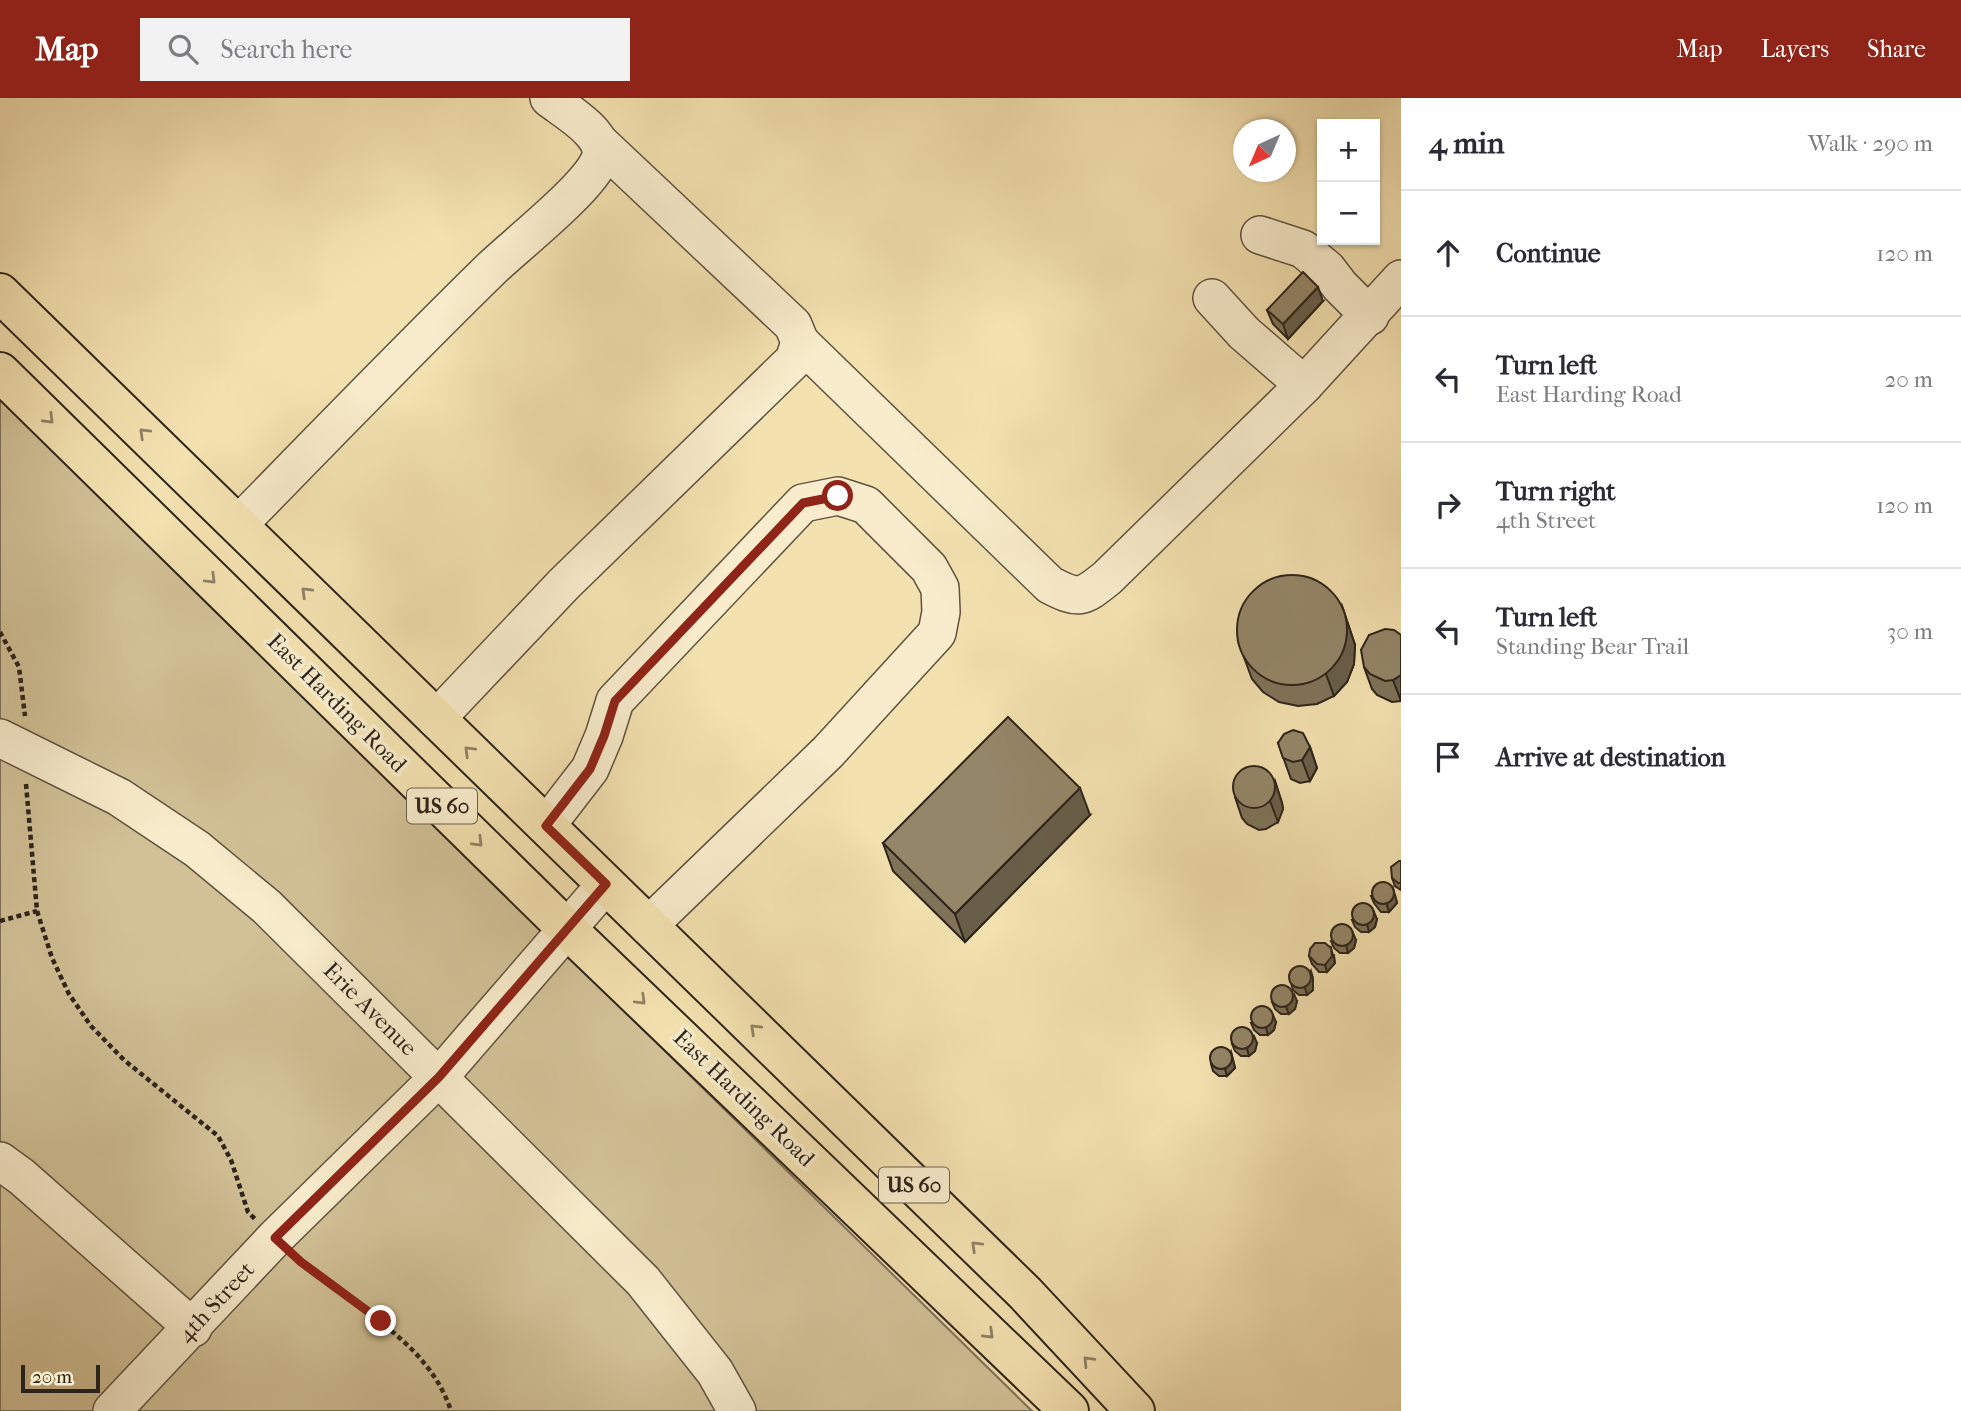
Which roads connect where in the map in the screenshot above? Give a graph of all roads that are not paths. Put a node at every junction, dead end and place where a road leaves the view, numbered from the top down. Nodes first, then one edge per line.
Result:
1 (549, 98) edge
2 (600, 143) junction
3 (1260, 235) dead end
4 (1401, 279) edge
5 (0, 293) edge
6 (1212, 299) dead end
7 (1370, 316) junction
8 (800, 342) junction
9 (0, 372) edge
10 (1304, 385) junction
11 (238, 525) junction
12 (436, 719) junction
13 (10, 743) edge
14 (546, 826) junction
15 (606, 884) junction
16 (648, 926) junction
17 (566, 928) junction
18 (439, 1077) junction
19 (0, 1161) edge
20 (193, 1328) junction
21 (112, 1411) edge
22 (737, 1411) edge
23 (1069, 1411) edge
24 (1135, 1411) edge

1 - 2 street
2 - 8 street
2 - 11 street
3 - 7 street
4 - 7 street
11 -> 5 main road, US 60
6 - 10 street
7 - 10 street
8 - 10 street
8 - 12 street
9 -> 17 main road, East Harding Road / US 60
12 -> 11 main road, US 60
14 -> 12 main road, US 60
13 - 18 street, Erie Avenue
14 - 15 main road, US 60
14 - 16 street
15 - 16 main road, US 60
15 - 17 street, 4th Street
24 -> 16 main road, US 60
17 - 18 street, 4th Street
17 -> 23 main road, East Harding Road / US 60
18 - 20 street, 4th Street
18 - 22 street, Erie Avenue
19 - 20 street
20 - 21 street, 4th Street

